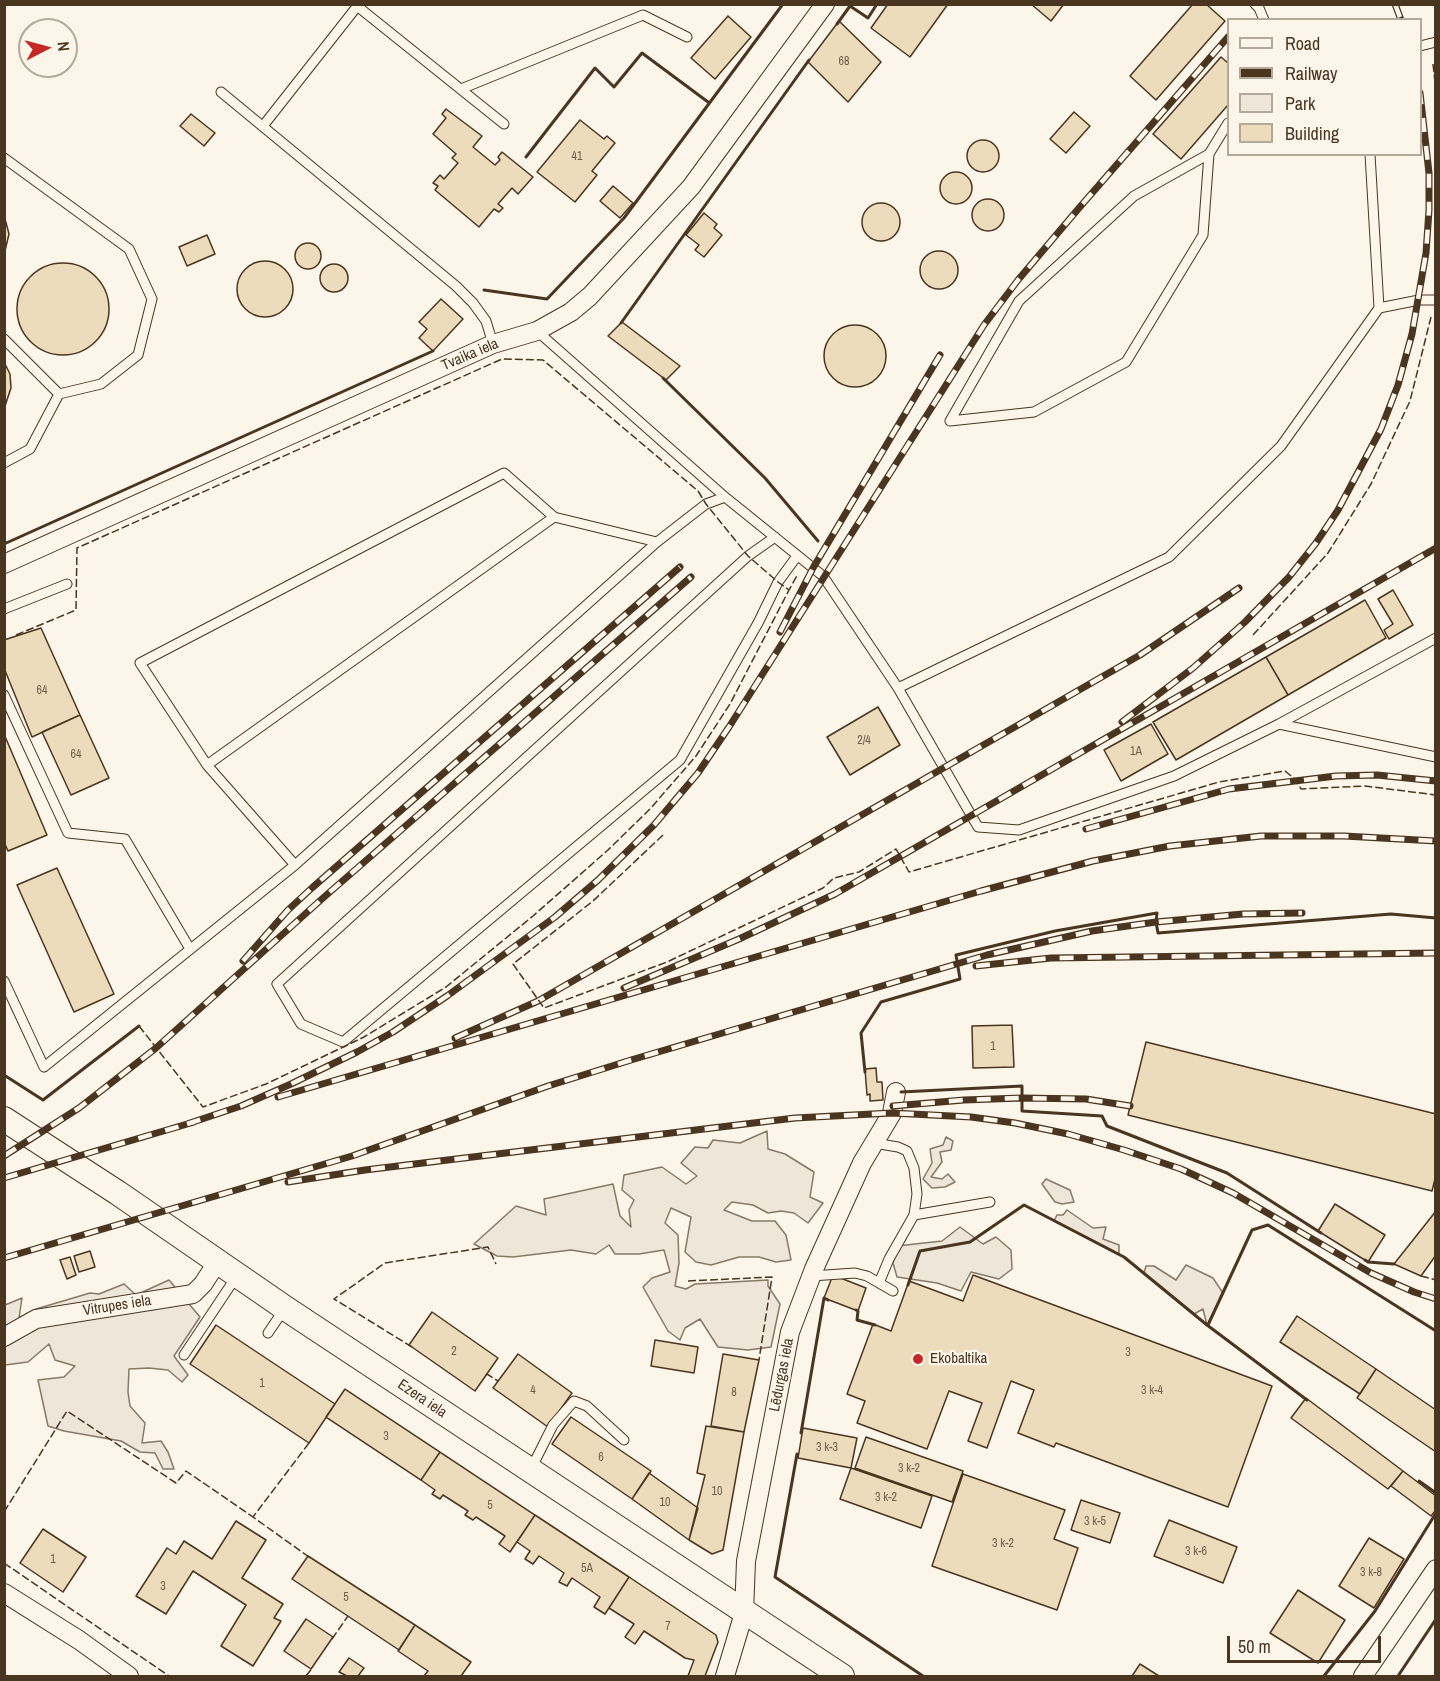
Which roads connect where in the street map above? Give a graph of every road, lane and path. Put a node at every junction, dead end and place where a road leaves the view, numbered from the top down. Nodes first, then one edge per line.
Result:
1 (825, 4) edge
2 (1255, 4) edge
3 (358, 5) edge
4 (1263, 18) edge
5 (687, 37) dead end
6 (461, 89) junction
7 (221, 92) dead end
8 (504, 124) dead end
9 (1227, 125) edge
10 (263, 126) junction
11 (1209, 154) junction
12 (1370, 156) edge
13 (4, 158) edge
14 (1436, 300) edge
15 (1379, 308) junction
16 (537, 331) junction
17 (4, 339) edge
18 (493, 344) junction
19 (59, 394) junction
20 (4, 463) edge
21 (725, 497) junction
22 (554, 517) junction
23 (775, 537) junction
24 (657, 542) junction
25 (797, 556) junction
26 (4, 564) edge
27 (67, 584) dead end
28 (4, 609) edge
29 (1436, 638) edge
30 (898, 688) junction
31 (4, 695) edge
32 (1279, 724) junction
33 (1436, 757) edge
34 (207, 765) junction
35 (295, 865) junction
36 (190, 949) junction
37 (4, 981) edge
38 (896, 1092) dead end
39 (4, 1119) edge
40 (874, 1143) junction
41 (990, 1202) dead end
42 (914, 1215) junction
43 (228, 1268) junction
44 (811, 1275) junction
45 (879, 1283) junction
46 (893, 1291) dead end
47 (285, 1308) junction
48 (268, 1333) dead end
49 (4, 1336) edge
50 (184, 1355) dead end
51 (624, 1440) dead end
52 (530, 1471) junction
53 (1436, 1569) edge
54 (4, 1593) edge
55 (744, 1613) junction
56 (129, 1677) edge
57 (725, 1677) edge
58 (842, 1677) edge
59 (1363, 1677) edge

1 - 16 street, Tvaika iela
2 - 4 lane
3 - 6 lane
3 - 10 lane
5 - 6 lane
6 - 8 lane
7 - 10 lane
9 - 11 lane
10 - 18 lane
11 - 11 lane
12 - 15 lane
13 - 19 lane
14 - 15 lane
15 - 30 lane
16 - 18 street, Tvaika iela
16 - 21 lane
17 - 19 lane
18 - 26 street, Tvaika iela
19 - 20 lane
21 - 23 lane
21 - 24 lane
22 - 24 lane
22 - 34 lane
22 - 34 lane
23 - 25 lane
23 - 25 lane
24 - 35 lane
25 - 30 lane
27 - 28 lane
29 - 32 lane
30 - 32 lane
31 - 36 lane
32 - 33 lane
34 - 35 lane
35 - 36 lane
36 - 37 lane
38 - 40 street, Lēdurgas iela
39 - 43 street, Ezera iela
40 - 42 lane
40 - 44 street, Lēdurgas iela
41 - 42 lane
42 - 45 lane
43 - 47 street, Ezera iela
43 - 49 street, Vitrupes iela
43 - 50 lane
44 - 45 lane
44 - 55 street, Lēdurgas iela
45 - 46 lane
47 - 48 lane
47 - 52 street, Ezera iela
51 - 52 lane
52 - 55 street, Ezera iela
53 - 59 street
54 - 56 street
55 - 57 street, Lēdurgas iela
55 - 58 street, Ezera iela

